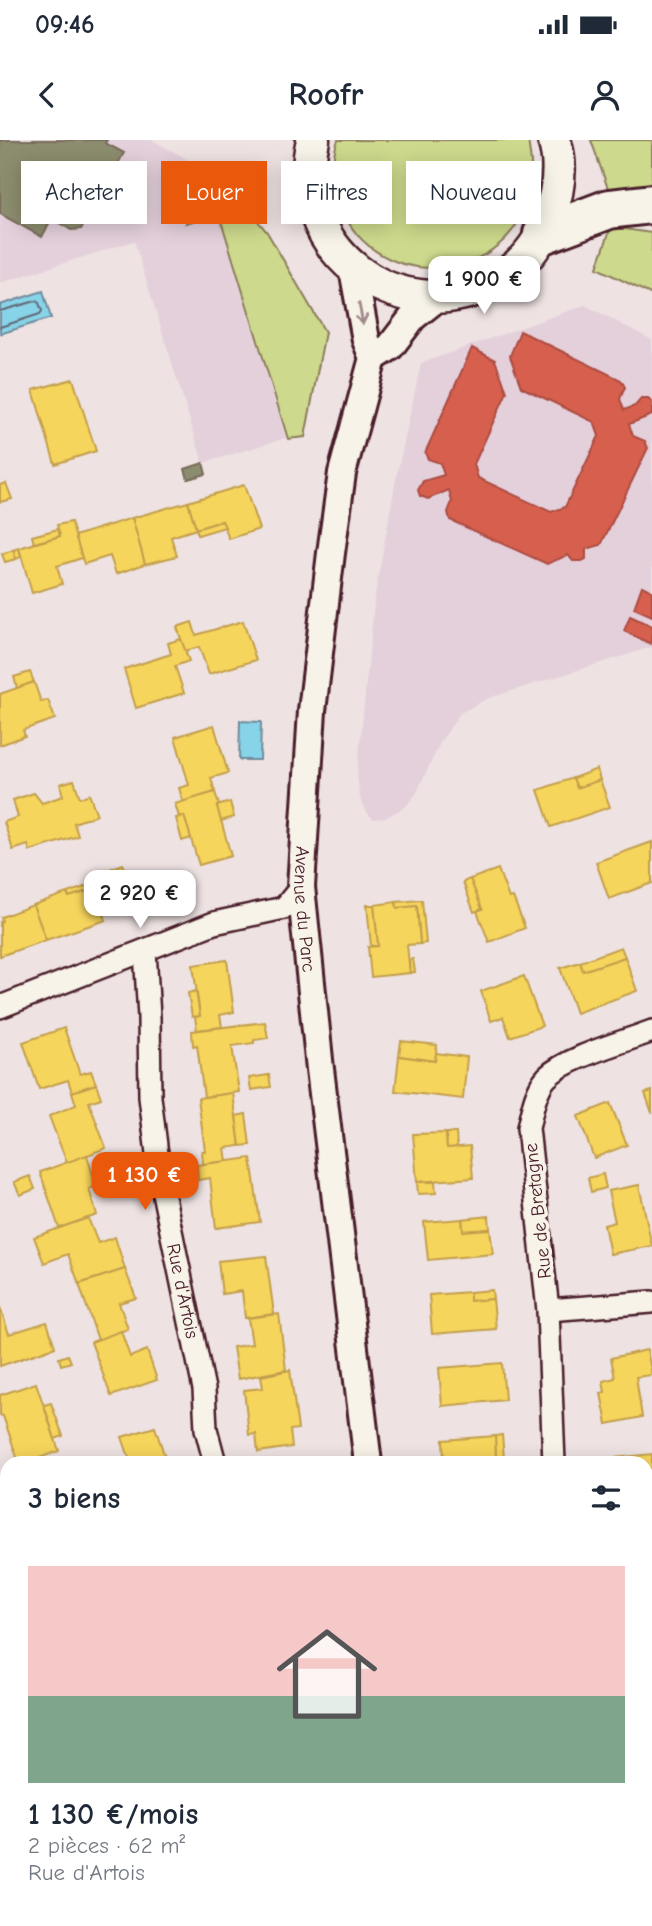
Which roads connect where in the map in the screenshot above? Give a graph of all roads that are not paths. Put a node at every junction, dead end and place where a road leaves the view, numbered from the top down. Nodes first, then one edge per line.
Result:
1 (313, 140) edge
2 (554, 140) edge
3 (652, 204) edge
4 (543, 234) junction
5 (353, 269) junction
6 (437, 298) junction
7 (373, 358) junction
8 (301, 887) junction
9 (145, 951) junction
10 (0, 1007) edge
11 (652, 1031) edge
12 (652, 1302) edge
13 (548, 1310) junction
14 (213, 1456) edge
15 (367, 1456) edge
16 (554, 1456) edge

1 - 5 main road
2 - 4 main road
3 - 4 highway
4 - 6 main road
5 - 6 main road
5 -> 7 street
6 - 7 street
7 - 8 street, Avenue du Parc
8 - 9 street
8 - 15 street, Avenue du Parc
9 - 10 street
9 - 14 street, Rue d'Artois
11 - 13 street, Rue de Bretagne
12 - 13 street
13 - 16 street, Rue de Bretagne

